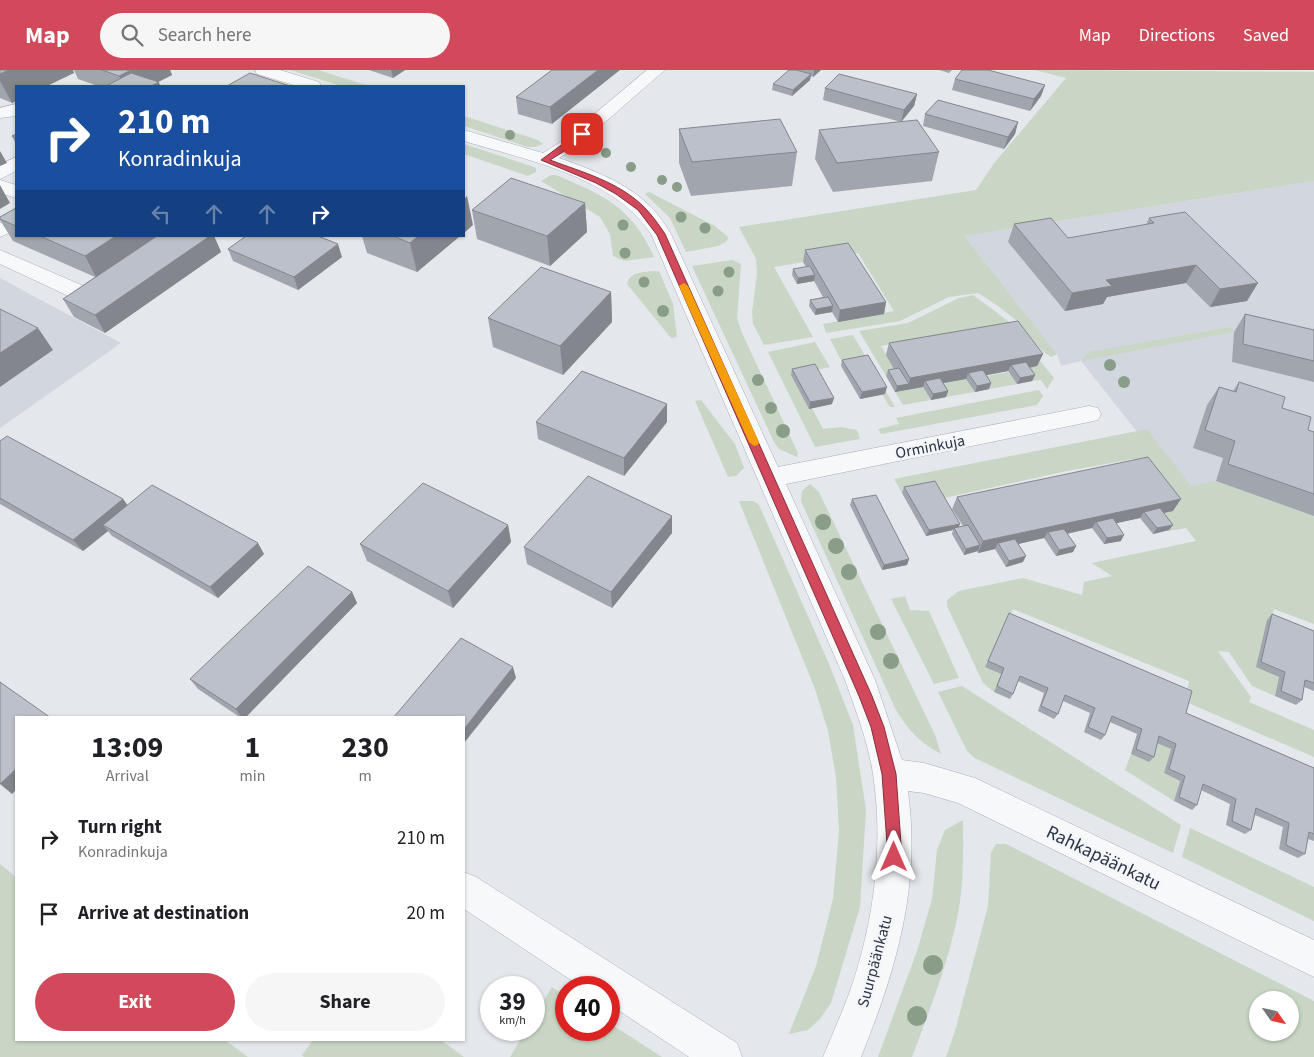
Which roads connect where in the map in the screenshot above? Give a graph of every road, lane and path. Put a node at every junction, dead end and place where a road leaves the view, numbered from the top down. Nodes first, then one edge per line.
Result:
1 (657, 70) edge
2 (264, 75) edge
3 (309, 85) edge
4 (15, 110) edge
5 (0, 113) edge
6 (465, 135) edge
7 (544, 160) junction
8 (15, 164) edge
9 (0, 172) edge
10 (0, 186) edge
11 (15, 192) edge
12 (15, 223) edge
13 (0, 231) edge
14 (0, 256) edge
15 (85, 295) edge
16 (1089, 414) dead end
17 (770, 478) junction
18 (889, 774) junction
19 (465, 890) edge
20 (1314, 959) edge
21 (723, 1057) edge
22 (842, 1057) edge

1 - 7 street
2 - 3 street
4 - 5 street
6 - 7 street, Suurpäänkatu
7 - 17 street, Suurpäänkatu
8 - 9 street
10 - 11 street
12 - 13 street
14 - 15 street
16 - 17 street, Orminkuja
17 - 18 street, Suurpäänkatu
18 - 20 street, Rahkapäänkatu
18 - 22 street, Suurpäänkatu
19 - 21 street

